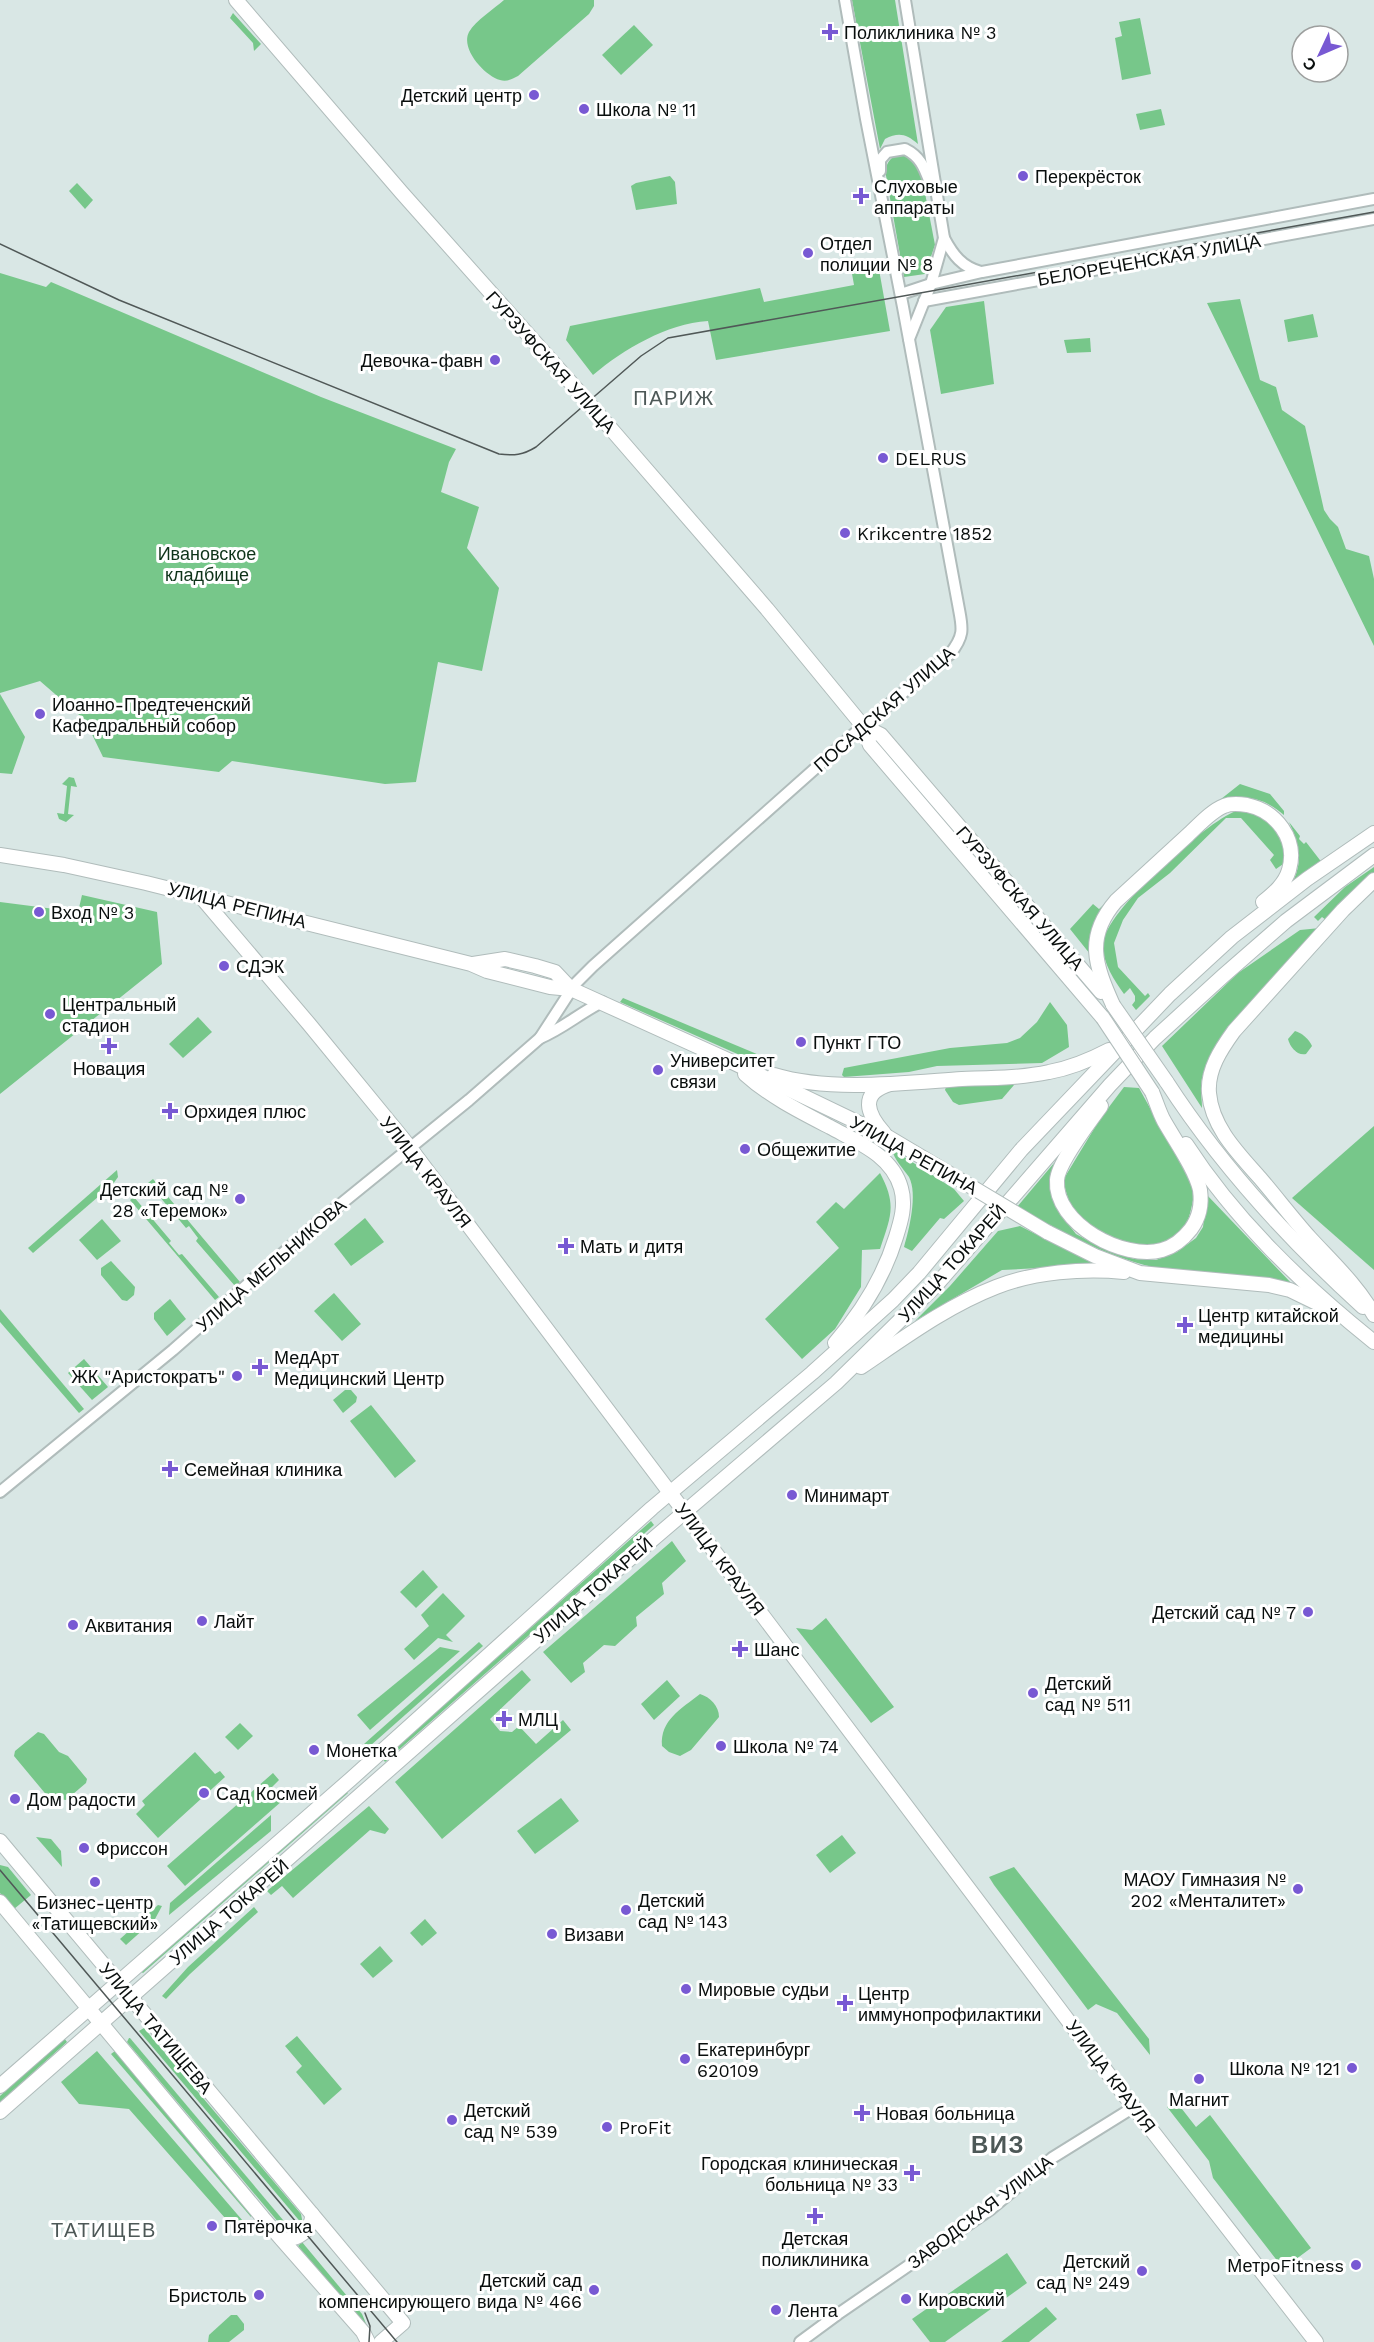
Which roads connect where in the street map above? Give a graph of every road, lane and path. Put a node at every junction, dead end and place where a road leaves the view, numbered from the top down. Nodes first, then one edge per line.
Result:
1 (236, 0) edge
2 (845, 0) edge
3 (905, 0) edge
4 (1374, 199) edge
5 (939, 201) junction
6 (883, 207) junction
7 (1374, 219) edge
8 (944, 238) junction
9 (981, 272) junction
10 (931, 284) junction
11 (901, 294) junction
12 (924, 302) junction
13 (909, 339) junction
14 (864, 726) junction
15 (1374, 833) edge
16 (0, 855) edge
17 (1374, 855) edge
18 (1374, 880) edge
19 (202, 898) junction
20 (1233, 937) junction
21 (571, 989) junction
22 (602, 1002) junction
23 (1113, 1005) junction
24 (540, 1038) junction
25 (1119, 1045) junction
26 (730, 1061) junction
27 (898, 1082) junction
28 (1110, 1085) junction
29 (1152, 1092) junction
30 (888, 1137) junction
31 (410, 1148) junction
32 (1140, 1273) junction
33 (1374, 1316) edge
34 (1360, 1331) junction
35 (1374, 1342) edge
36 (812, 1373) junction
37 (843, 1376) junction
38 (0, 1492) edge
39 (670, 1492) junction
40 (685, 1511) junction
41 (0, 1841) edge
42 (7, 1859) edge
43 (0, 1902) edge
44 (118, 1981) junction
45 (131, 1997) junction
46 (88, 2007) junction
47 (102, 2023) junction
48 (0, 2086) edge
49 (1134, 2107) junction
50 (0, 2112) edge
51 (312, 2214) junction
52 (282, 2239) junction
53 (368, 2342) edge
54 (381, 2342) edge
55 (800, 2342) edge
56 (1316, 2342) edge

1 - 14 main road, ГУРЗУФСКАЯ УЛИЦА
2 - 6 street, ПОСАДСКАЯ УЛИЦА
3 - 5 street, ПОСАДСКАЯ УЛИЦА
4 - 9 street, БЕЛОРЕЧЕНСКАЯ УЛИЦА
5 - 6 street, ПОСАДСКАЯ УЛИЦА
5 - 8 street, ПОСАДСКАЯ УЛИЦА
6 - 11 street, ПОСАДСКАЯ УЛИЦА
7 - 12 street, БЕЛОРЕЧЕНСКАЯ УЛИЦА
8 - 9 street, ПОСАДСКАЯ УЛИЦА
8 - 10 street, ПОСАДСКАЯ УЛИЦА
9 - 10 street
10 - 11 street
10 - 12 street, ПОСАДСКАЯ УЛИЦА
11 - 12 street
11 - 13 street, ПОСАДСКАЯ УЛИЦА
12 - 13 street, ПОСАДСКАЯ УЛИЦА
13 - 14 street, ПОСАДСКАЯ УЛИЦА
14 - 21 street, ПОСАДСКАЯ УЛИЦА
14 - 23 main road, ГУРЗУФСКАЯ УЛИЦА
14 - 29 main road, ГУРЗУФСКАЯ УЛИЦА, bridge
15 - 20 main road
16 - 19 main road, УЛИЦА РЕПИНА
17 - 28 main road, УЛИЦА ТОКАРЕЙ
18 - 33 main road
19 - 21 main road, УЛИЦА РЕПИНА
19 - 31 main road, УЛИЦА КРАУЛЯ
20 - 23 main road
20 - 25 main road, УЛИЦА ТОКАРЕЙ
21 - 22 main road, УЛИЦА РЕПИНА
21 - 24 street, УЛИЦА МЕЛЬНИКОВА
22 - 24 street, УЛИЦА МЕЛЬНИКОВА
22 - 26 main road, УЛИЦА РЕПИНА
23 - 33 main road, ГУРЗУФСКАЯ УЛИЦА, bridge
24 - 31 street, УЛИЦА МЕЛЬНИКОВА
25 - 27 main road
25 - 36 main road, УЛИЦА ТОКАРЕЙ
26 - 27 main road
26 - 30 main road, УЛИЦА РЕПИНА
26 - 36 main road
27 - 30 main road
28 - 29 main road
28 - 37 main road, УЛИЦА ТОКАРЕЙ
29 - 34 main road
30 - 32 main road, УЛИЦА РЕПИНА, bridge
31 - 38 street, УЛИЦА МЕЛЬНИКОВА
31 - 39 main road, УЛИЦА КРАУЛЯ
32 - 34 main road, УЛИЦА РЕПИНА
32 - 37 main road
34 - 35 main road
36 - 39 main road, УЛИЦА ТОКАРЕЙ
37 - 40 main road, УЛИЦА ТОКАРЕЙ
39 - 40 main road, УЛИЦА КРАУЛЯ
39 - 44 main road, УЛИЦА ТОКАРЕЙ
40 - 45 main road, УЛИЦА ТОКАРЕЙ
40 - 49 main road, УЛИЦА КРАУЛЯ
41 - 42 main road, УЛИЦА ТАТИЩЕВА
42 - 44 main road, УЛИЦА ТАТИЩЕВА
43 - 46 main road
44 - 45 main road, УЛИЦА ТАТИЩЕВА
44 - 46 main road, УЛИЦА ТОКАРЕЙ
45 - 47 main road, УЛИЦА ТОКАРЕЙ
45 - 51 main road, УЛИЦА ТАТИЩЕВА
46 - 47 main road
46 - 48 main road, УЛИЦА ТОКАРЕЙ
47 - 50 main road, УЛИЦА ТОКАРЕЙ
47 - 52 main road
49 - 55 street, ЗАВОДСКАЯ УЛИЦА
49 - 56 main road, УЛИЦА КРАУЛЯ
51 - 52 main road
51 - 54 main road, УЛИЦА ТАТИЩЕВА
52 - 53 main road

